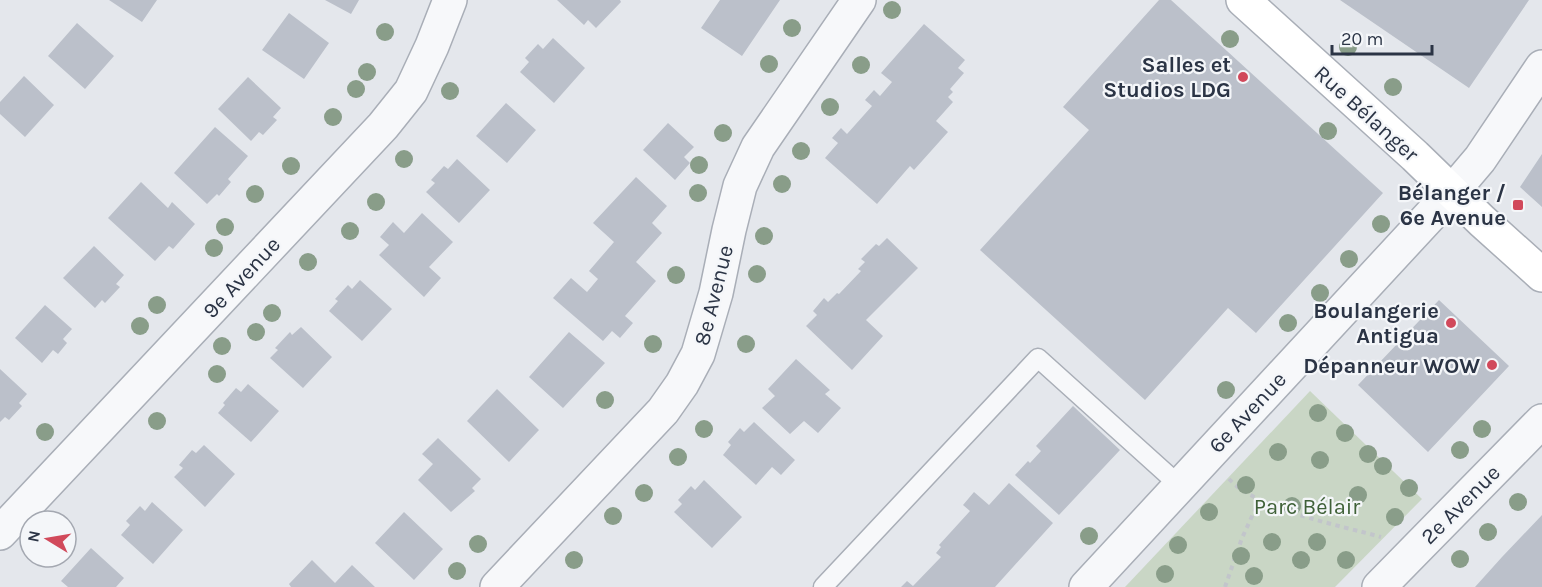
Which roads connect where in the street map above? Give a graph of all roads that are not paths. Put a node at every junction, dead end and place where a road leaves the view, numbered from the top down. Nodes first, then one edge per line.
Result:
1 (450, 0) edge
2 (859, 0) edge
3 (1243, 0) edge
4 (1542, 68) edge
5 (1452, 192) junction
6 (1542, 275) edge
7 (1542, 421) edge
8 (1179, 485) junction
9 (0, 532) edge
10 (497, 587) edge
11 (823, 587) edge
12 (1086, 587) edge
13 (1378, 587) edge

1 - 9 street, 9e Avenue
2 - 10 street, 8e Avenue
3 - 5 street, Rue Bélanger
4 - 5 street, 6e Avenue
5 - 6 street, Rue Bélanger
5 - 8 street, 6e Avenue
7 - 13 street, 2e Avenue
8 - 11 lane
8 - 12 street, 6e Avenue

